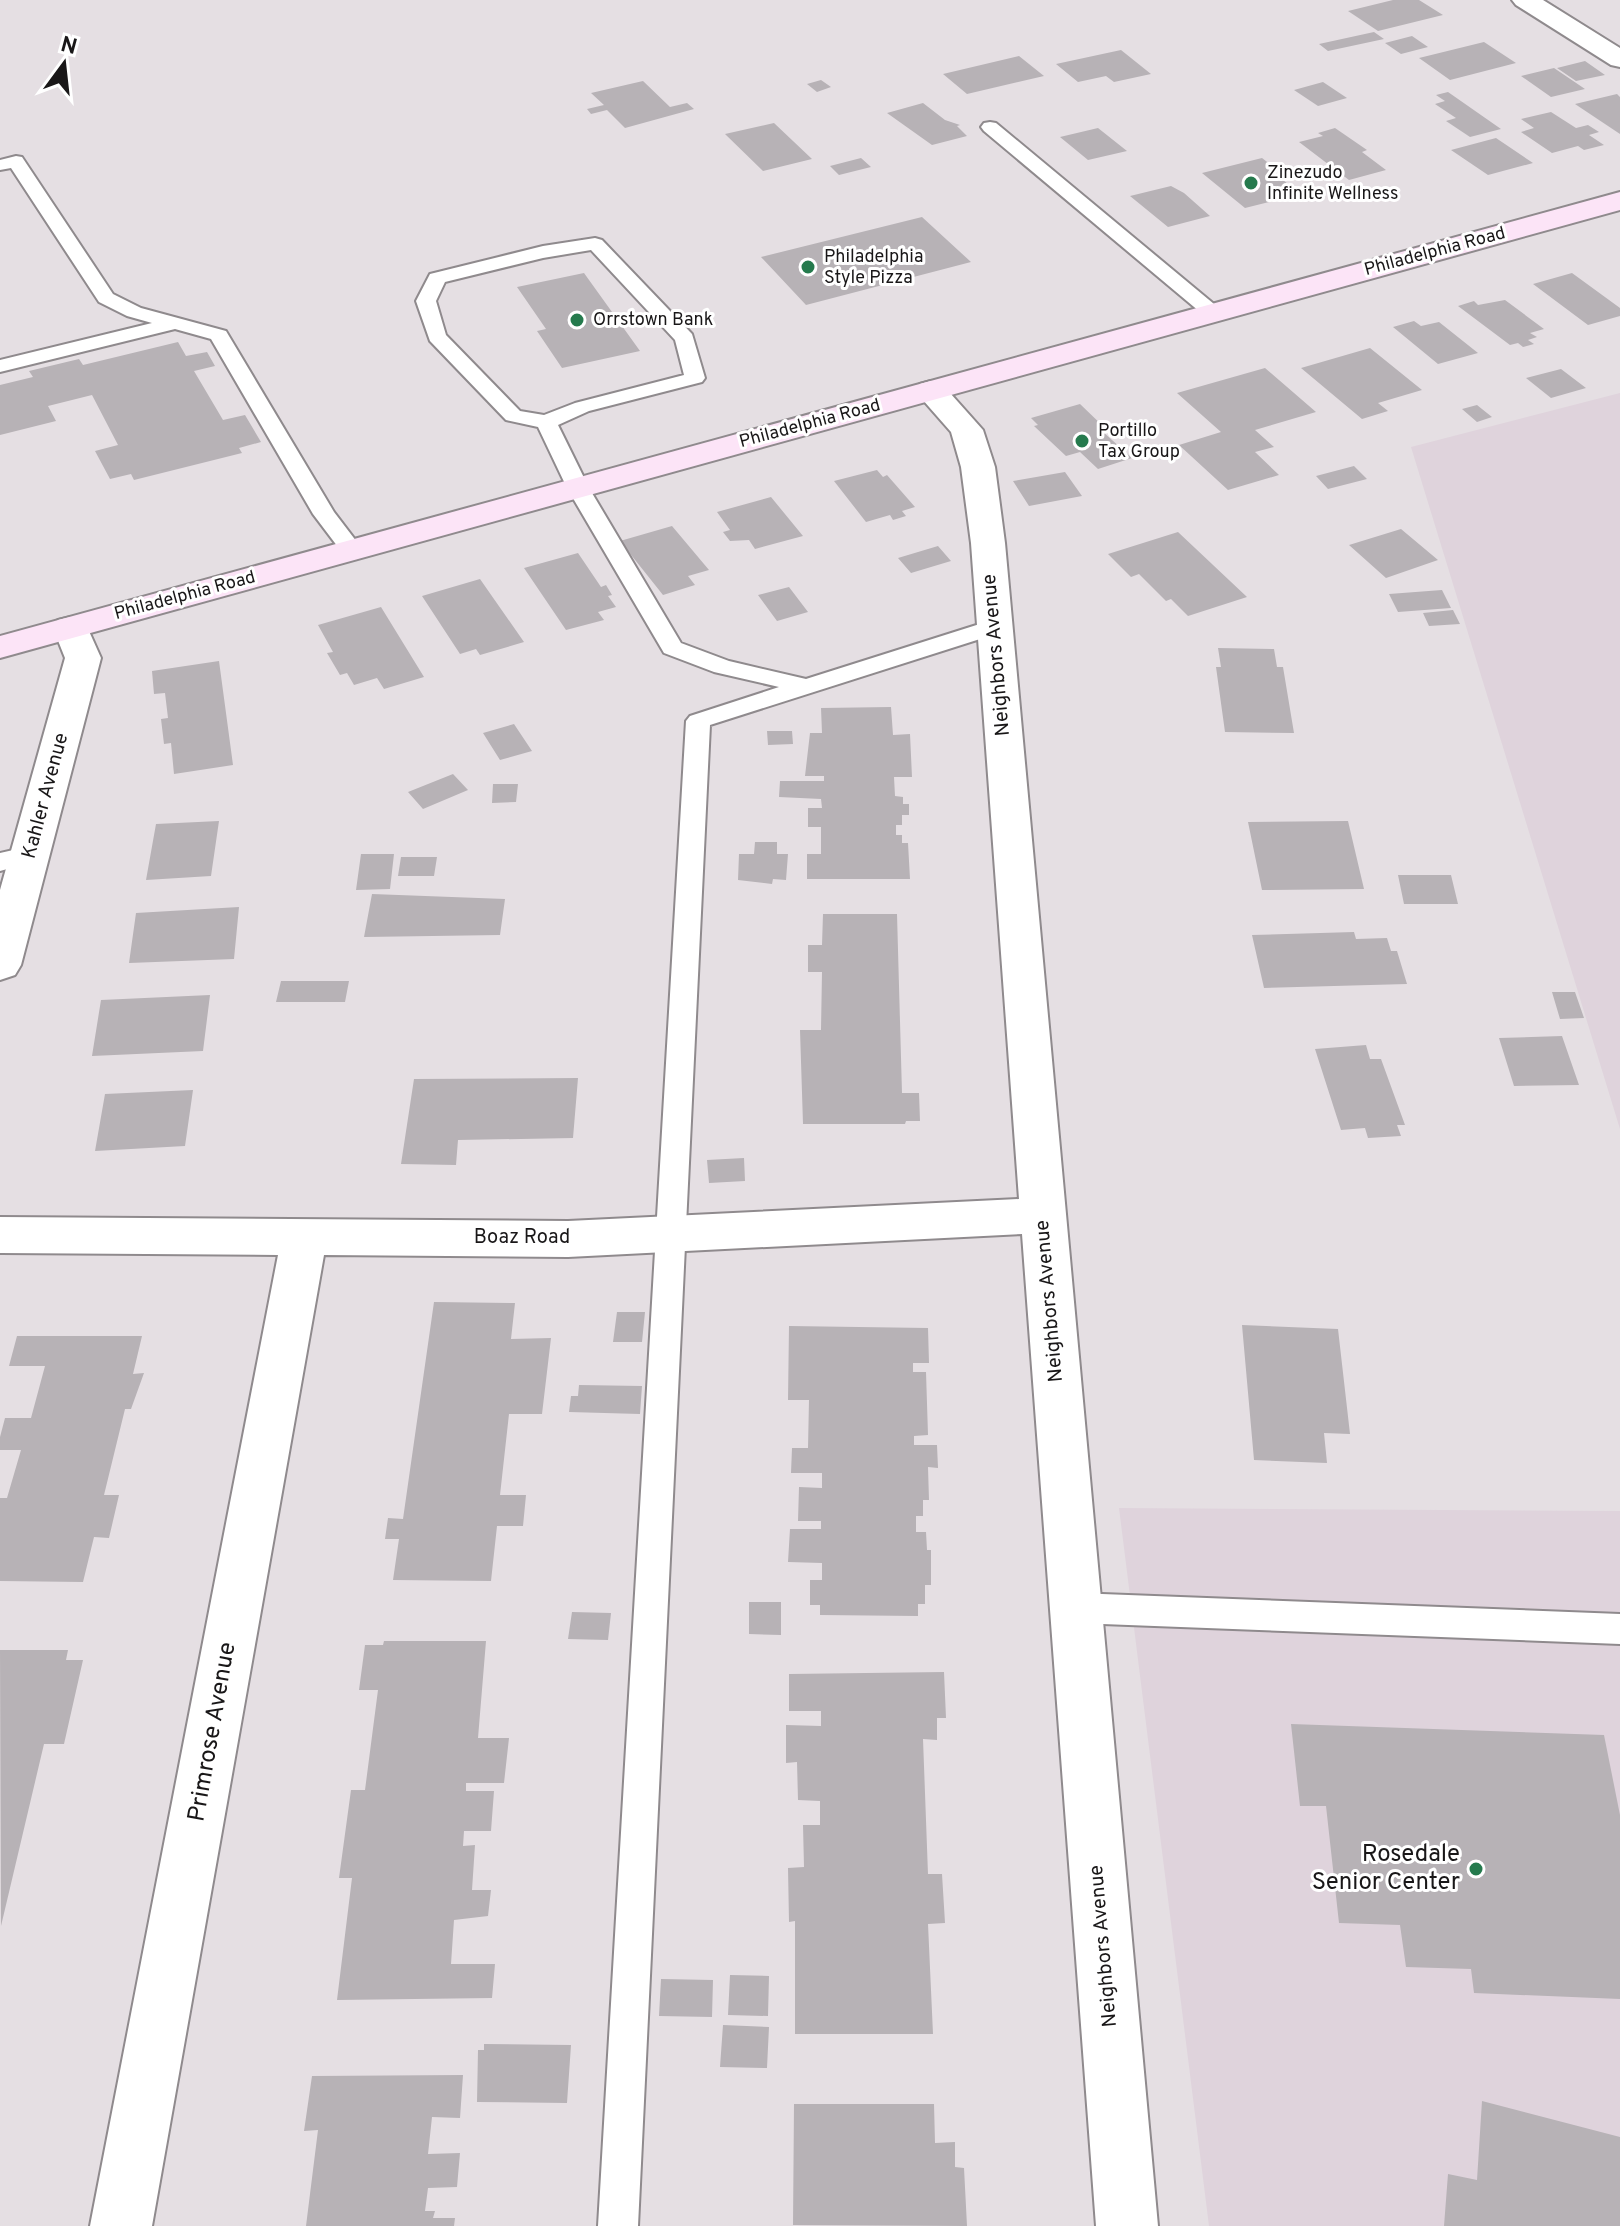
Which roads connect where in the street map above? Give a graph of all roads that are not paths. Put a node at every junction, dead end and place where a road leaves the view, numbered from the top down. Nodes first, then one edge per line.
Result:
1 (1525, 0) edge
2 (1620, 59) edge
3 (990, 127) dead end
4 (0, 165) edge
5 (1620, 201) edge
6 (1213, 313) junction
7 (177, 323) junction
8 (0, 366) edge
9 (931, 391) junction
10 (546, 422) junction
11 (578, 488) junction
12 (352, 550) junction
13 (994, 627) junction
14 (71, 628) junction
15 (0, 647) edge
16 (806, 687) junction
17 (16, 858) edge
18 (0, 965) edge
19 (1043, 1215) junction
20 (671, 1234) junction
21 (0, 1235) edge
22 (304, 1237) junction
23 (1076, 1608) junction
24 (1620, 1629) edge
25 (121, 2226) edge
26 (618, 2226) edge
27 (1127, 2226) edge

1 - 2 street
3 - 6 lane
4 - 7 lane
5 - 6 main road, Philadelphia Road
6 - 9 main road, Philadelphia Road
7 - 8 lane
7 - 12 lane
9 - 11 main road, Philadelphia Road
9 - 13 street, Neighbors Avenue
10 - 10 lane
10 - 11 lane
11 - 12 main road, Philadelphia Road
11 - 16 lane
12 - 14 main road, Philadelphia Road
13 - 16 lane
13 - 19 street, Neighbors Avenue
14 - 15 main road, Philadelphia Road
14 - 17 street, Kahler Avenue
16 - 20 lane
17 - 18 street, Kahler Avenue
19 - 20 street, Boaz Road
19 - 23 street, Neighbors Avenue
20 - 22 street, Boaz Road
20 - 26 lane
21 - 22 street, Boaz Road
22 - 25 street, Primrose Avenue
23 - 24 lane
23 - 27 street, Neighbors Avenue

